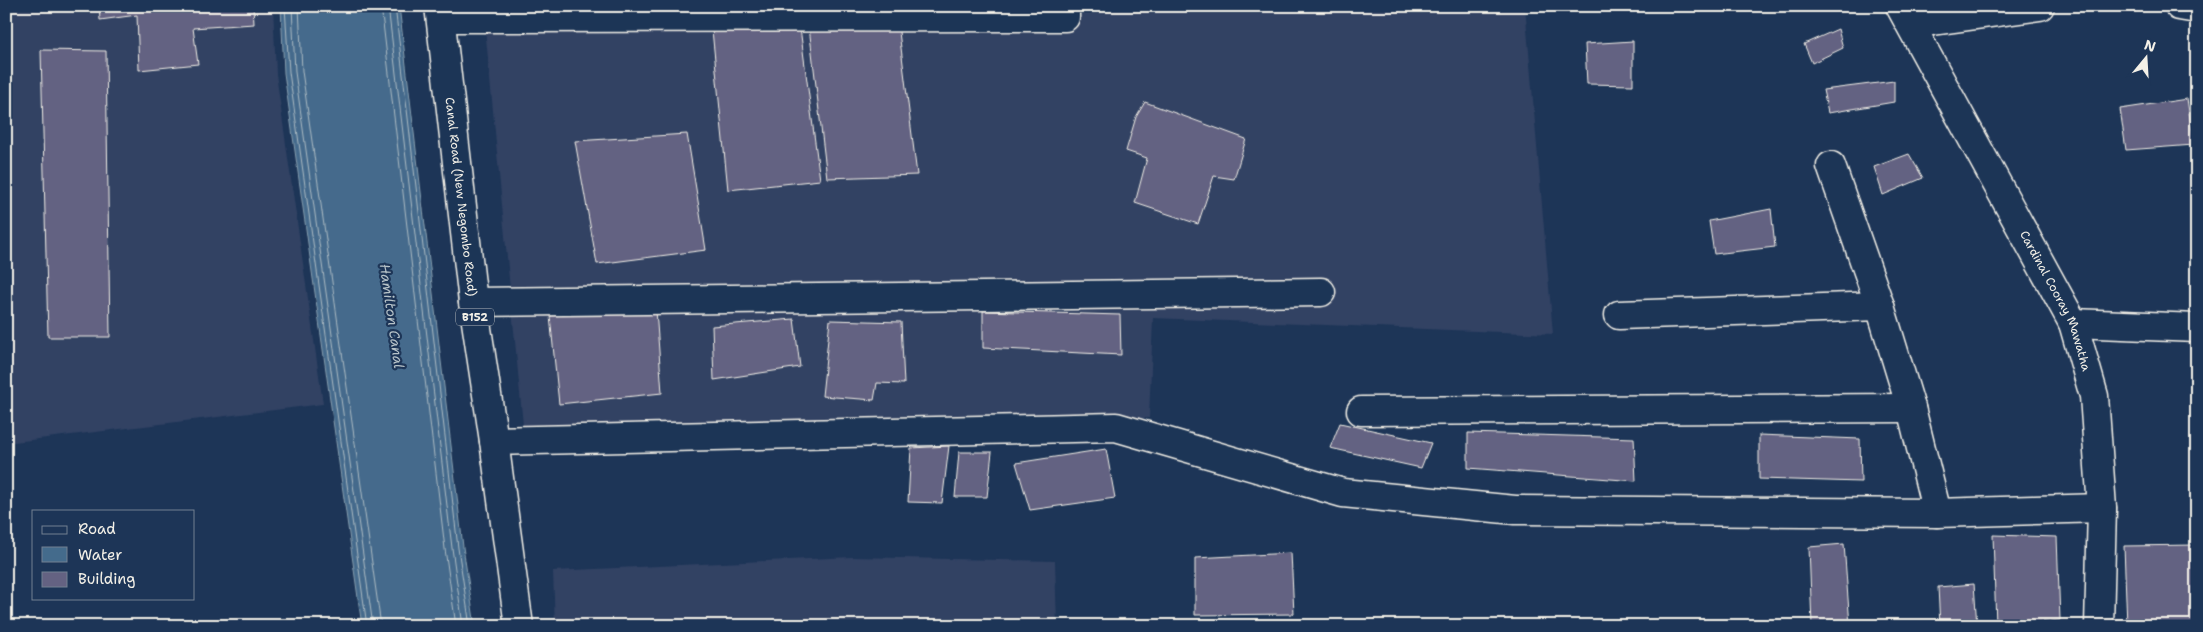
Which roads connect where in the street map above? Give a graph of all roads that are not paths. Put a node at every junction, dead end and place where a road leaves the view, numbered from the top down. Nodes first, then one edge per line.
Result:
1 (1064, 6) edge
2 (2040, 6) edge
3 (2179, 6) edge
4 (2197, 9) edge
5 (440, 12) edge
6 (1905, 15) edge
7 (1830, 166) dead end
8 (1321, 292) dead end
9 (473, 302) junction
10 (1880, 306) junction
11 (1620, 315) dead end
12 (2073, 323) junction
13 (2197, 328) edge
14 (1911, 408) junction
15 (1361, 411) dead end
16 (494, 441) junction
17 (2102, 508) junction
18 (1937, 513) junction
19 (519, 626) edge
20 (2099, 626) edge

1 - 5 street
2 - 6 street
3 - 4 street
5 - 9 street, Canal Road (New Negombo Road) / B152
6 - 12 street, Cardinal Cooray Mawatha
7 - 10 street
8 - 9 street
9 - 16 street, Canal Road (New Negombo Road) / B152
10 - 11 street
10 - 14 street
12 - 13 street
12 - 17 street, Cardinal Cooray Mawatha
14 - 15 street
14 - 18 street
16 - 18 street
16 - 19 street, Canal Road (New Negombo Road) / B152
17 - 18 street
17 - 20 street, Cardinal Cooray Mawatha

